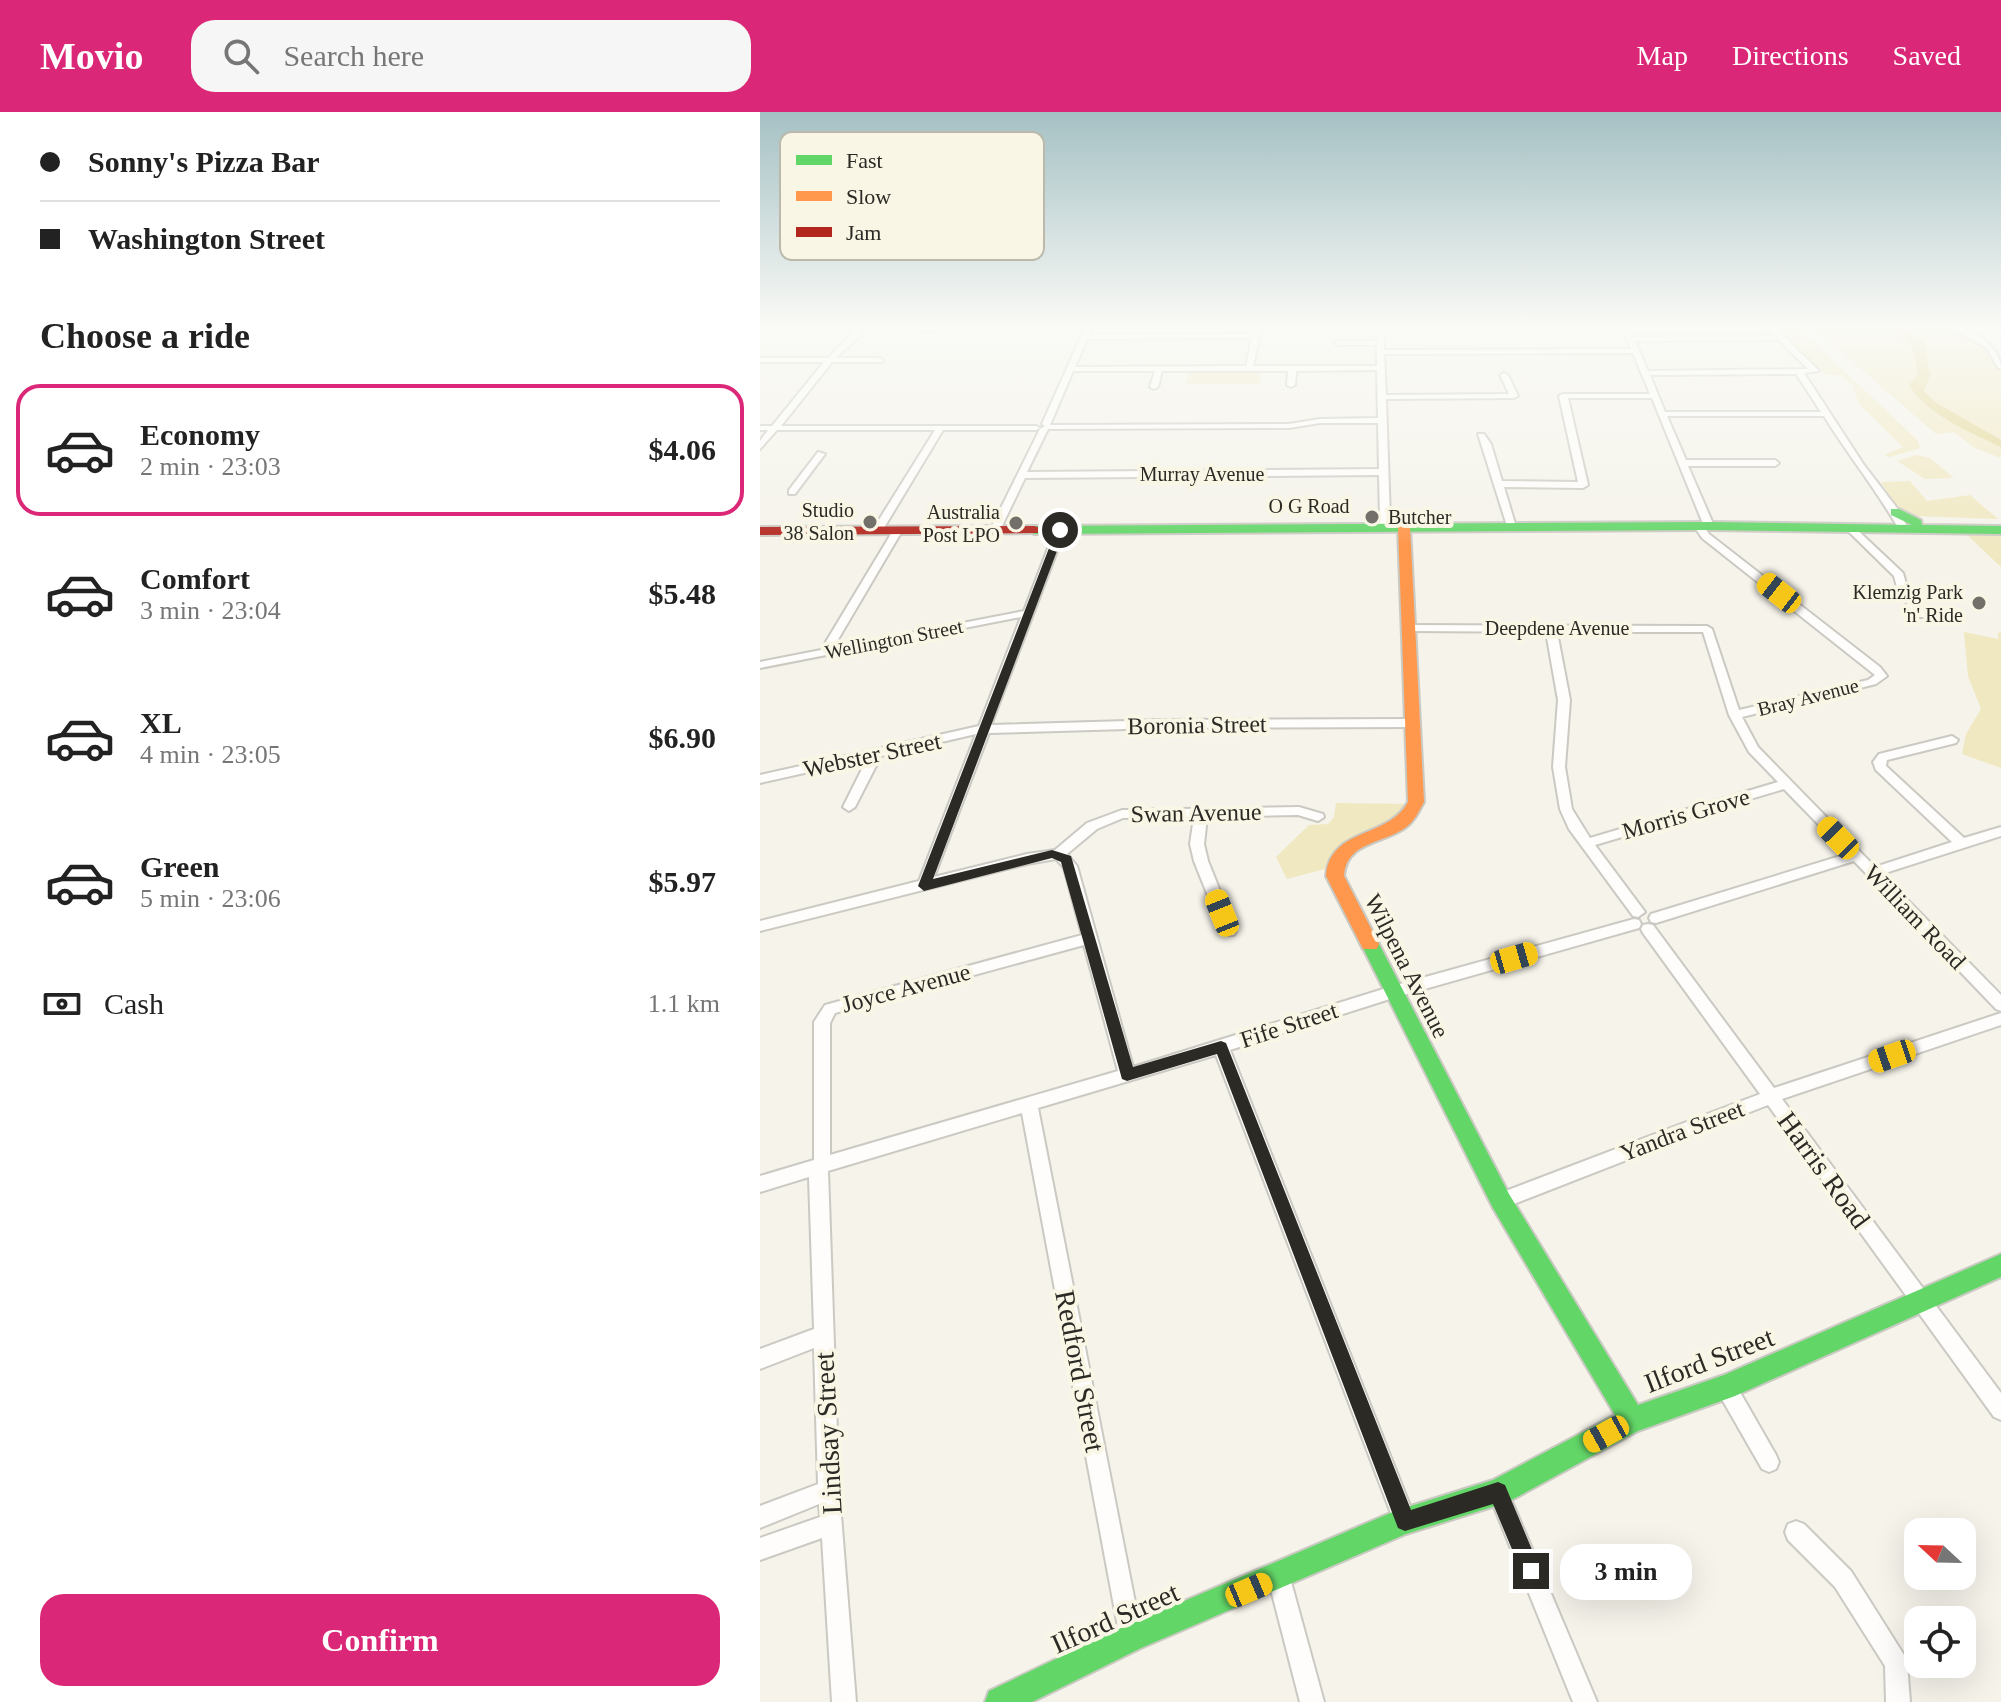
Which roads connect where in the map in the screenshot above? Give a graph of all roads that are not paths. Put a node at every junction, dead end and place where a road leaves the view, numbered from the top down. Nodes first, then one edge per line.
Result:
1 (799, 399) edge
2 (1056, 399) edge
3 (1383, 399) edge
4 (1564, 399) edge
5 (1656, 399) edge
6 (1816, 399) edge
7 (1662, 414) junction
8 (1826, 414) junction
9 (1383, 420) junction
10 (1043, 426) junction
11 (941, 427) junction
12 (760, 428) edge
13 (775, 428) junction
14 (1481, 436) dead end
15 (760, 446) edge
16 (821, 454) dead end
17 (1683, 463) junction
18 (1775, 463) dead end
19 (1383, 472) junction
20 (1021, 475) junction
21 (1497, 484) junction
22 (792, 492) dead end
23 (1896, 519) junction
24 (2000, 525) edge
25 (1391, 526) junction
26 (1704, 526) junction
27 (1511, 527) junction
28 (1853, 527) junction
29 (995, 530) junction
30 (1060, 530) junction
31 (760, 531) edge
32 (877, 531) junction
33 (897, 531) junction
34 (1028, 613) junction
35 (1921, 615) dead end
36 (1408, 628) junction
37 (1551, 628) junction
38 (1707, 629) joint
39 (825, 652) junction
40 (760, 665) edge
41 (1735, 715) junction
42 (1412, 723) junction
43 (983, 729) junction
44 (1952, 740) dead end
45 (876, 754) junction
46 (760, 779) edge
47 (1786, 784) junction
48 (849, 807) dead end
49 (1201, 812) junction
50 (1318, 817) dead end
51 (1997, 837) edge
52 (1587, 843) junction
53 (1961, 843) junction
54 (1059, 854) junction
55 (1855, 856) junction
56 (1874, 872) junction
57 (924, 886) junction
58 (1644, 921) junction
59 (760, 926) edge
60 (1229, 931) dead end
61 (1089, 938) junction
62 (1393, 992) junction
63 (2001, 1005) edge
64 (2001, 1019) edge
65 (1221, 1047) junction
66 (1127, 1075) junction
67 (1771, 1097) junction
68 (1029, 1105) junction
69 (822, 1165) junction
70 (760, 1184) edge
71 (1501, 1201) junction
72 (2001, 1265) edge
73 (1920, 1300) junction
74 (823, 1335) junction
75 (760, 1359) edge
76 (1726, 1387) junction
77 (2001, 1410) edge
78 (1632, 1420) junction
79 (1769, 1462) dead end
80 (829, 1490) junction
81 (1498, 1492) junction
82 (760, 1517) edge
83 (1405, 1521) junction
84 (832, 1524) junction
85 (1796, 1532) dead end
86 (760, 1549) edge
87 (1279, 1578) junction
88 (1131, 1638) junction
89 (1006, 1701) edge
90 (844, 1702) edge
91 (1312, 1702) edge
92 (1585, 1702) edge
93 (1898, 1702) edge

1 - 13 street
2 - 10 street
3 - 9 street
4 - 21 street
5 - 7 street
6 - 8 street
7 - 8 street
7 - 17 street
8 - 23 street
9 - 10 street
9 - 19 street
10 - 11 street
10 - 20 street
11 - 13 street
11 - 32 street
12 - 13 street
13 - 15 street
14 - 21 street
16 - 22 street
17 - 18 street
17 - 26 street
19 - 20 street, Murray Avenue
19 - 25 street
20 - 29 street
21 - 27 street
23 - 24 street, O G Road
23 - 28 street, O G Road
25 - 27 street, O G Road
25 - 30 street, O G Road
25 - 36 street, Wilpena Avenue
26 - 27 street, O G Road
26 - 28 street, O G Road
26 - 41 street, Bray Avenue
28 - 35 street
29 - 30 street, O G Road
29 - 33 street, O G Road
30 - 34 street
31 - 32 street, O G Road
32 - 33 street, O G Road
33 - 39 street
34 - 39 street, Wellington Street
34 - 43 street
36 - 37 street, Deepdene Avenue
36 - 42 street, Wilpena Avenue
37 - 38 street, Deepdene Avenue
37 - 52 street, Harris Road
38 - 41 street, William Road
39 - 40 street, Wellington Street
41 - 47 street, William Road
42 - 43 street, Boronia Street
42 - 62 street, Wilpena Avenue
43 - 45 street, Webster Street
43 - 57 street
44 - 53 street
45 - 46 street, Webster Street
45 - 48 street
47 - 52 street, Morris Grove
47 - 55 street, William Road
49 - 50 street, Swan Avenue
49 - 54 street, Swan Avenue
49 - 60 street
51 - 53 street
52 - 58 street, Harris Road
53 - 56 street
54 - 57 street, Swan Avenue
54 - 61 street
55 - 56 street, William Road
55 - 58 street, Fife Street
56 - 63 street, William Road
57 - 59 street, Swan Avenue
58 - 62 street, Fife Street
58 - 67 street, Harris Road
61 - 66 street
61 - 69 street, Joyce Avenue
62 - 65 street, Fife Street
62 - 71 street, Wilpena Avenue
64 - 67 street, Yandra Street
65 - 66 street, Fife Street
65 - 83 street
66 - 68 street, Fife Street
67 - 71 street, Yandra Street
67 - 73 street, Harris Road
68 - 69 street, Fife Street
68 - 88 street, Redford Street
69 - 70 street, Fife Street
69 - 74 street, Lindsay Street
71 - 78 street, Wilpena Avenue
72 - 73 street, Ilford Street
73 - 76 street, Ilford Street
73 - 77 street, Harris Road
74 - 75 street
74 - 80 street, Lindsay Street
76 - 78 street, Ilford Street
76 - 79 street
78 - 81 street, Ilford Street
80 - 82 street
80 - 84 street, Lindsay Street
81 - 83 street, Ilford Street
81 - 92 street
83 - 87 street, Ilford Street
84 - 86 street
84 - 90 street, Lindsay Street
85 - 93 street
87 - 88 street, Ilford Street
87 - 91 street
88 - 89 street, Ilford Street

